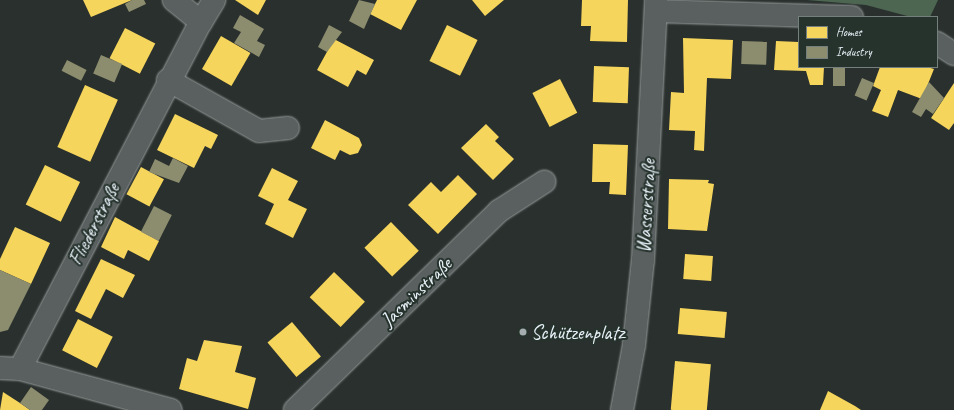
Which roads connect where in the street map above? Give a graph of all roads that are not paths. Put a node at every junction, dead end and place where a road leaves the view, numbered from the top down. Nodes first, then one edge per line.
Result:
1 (174, 0) edge
2 (214, 0) edge
3 (656, 5) edge
4 (790, 8) edge
5 (845, 16) edge
6 (201, 22) junction
7 (938, 44) edge
8 (954, 54) edge
9 (168, 80) junction
10 (288, 128) dead end
11 (544, 182) dead end
12 (10, 368) edge
13 (171, 410) edge
14 (295, 410) edge
15 (622, 410) edge

1 - 6 street
2 - 6 street, Fliederstraße
3 - 4 street
3 - 15 street, Wasserstraße
4 - 5 street
6 - 9 street, Fliederstraße
7 - 8 street
9 - 10 street
9 - 12 street, Fliederstraße
11 - 14 street, Jasminstraße
12 - 13 street

